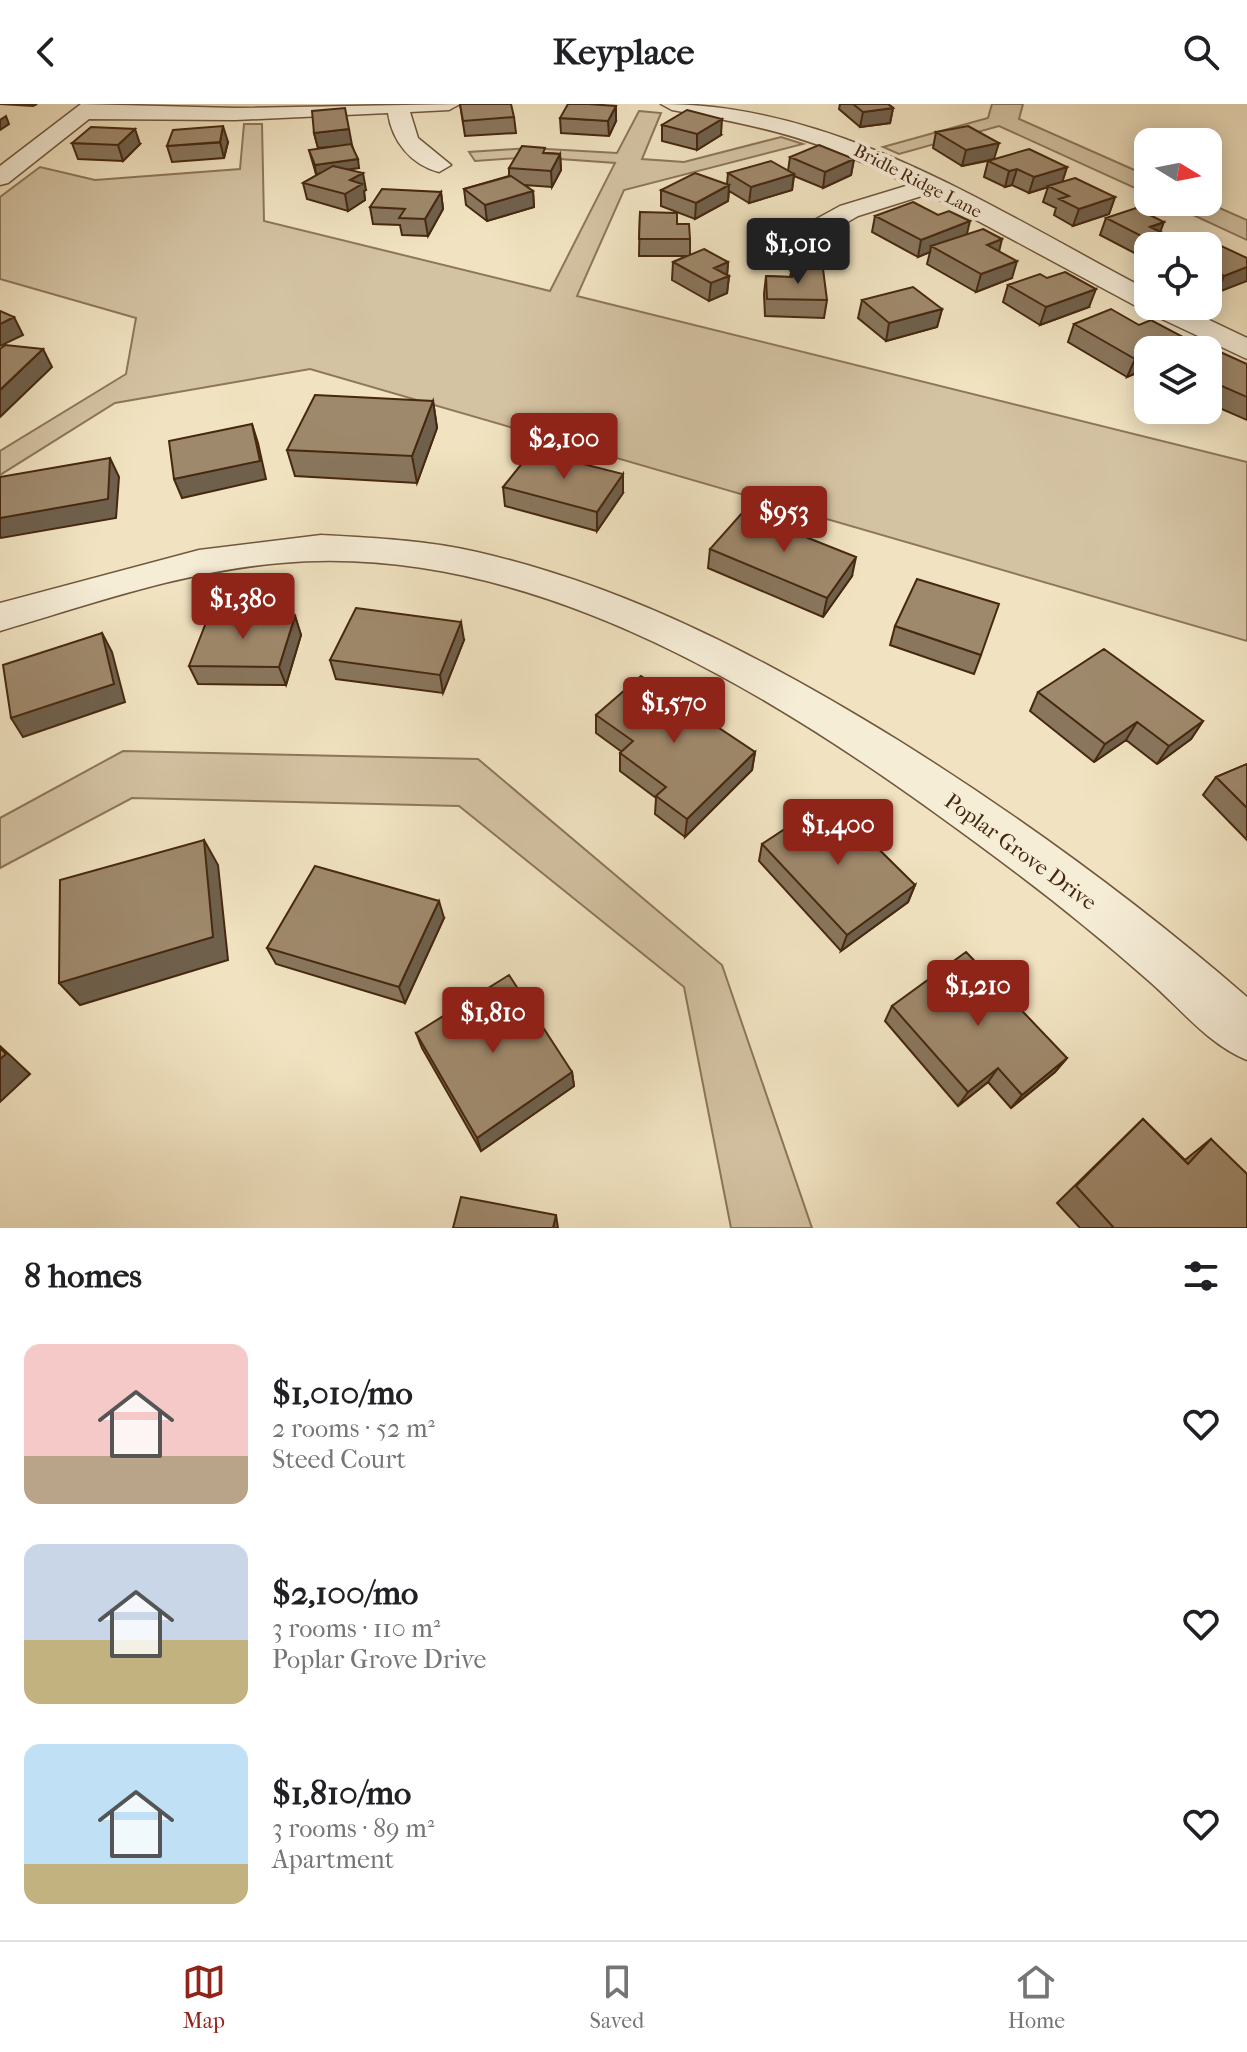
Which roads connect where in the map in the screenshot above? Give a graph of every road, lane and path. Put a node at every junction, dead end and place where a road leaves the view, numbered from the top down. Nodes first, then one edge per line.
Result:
1 (449, 104) edge
2 (672, 104) edge
3 (797, 104) edge
4 (399, 105) edge
5 (89, 108) edge
6 (769, 121) junction
7 (439, 165) dead end
8 (0, 178) edge
9 (930, 186) junction
10 (787, 246) dead end
11 (1134, 294) edge
12 (1186, 320) edge
13 (1247, 350) edge
14 (0, 617) edge
15 (1247, 1033) edge

1 - 4 street
2 - 6 street, Bridle Ridge Lane
3 - 6 street
4 - 5 street
4 - 7 street
5 - 8 street
6 - 9 street, Bridle Ridge Lane
9 - 10 street
9 - 11 street, Bridle Ridge Lane
12 - 13 street
14 - 15 street, Poplar Grove Drive

